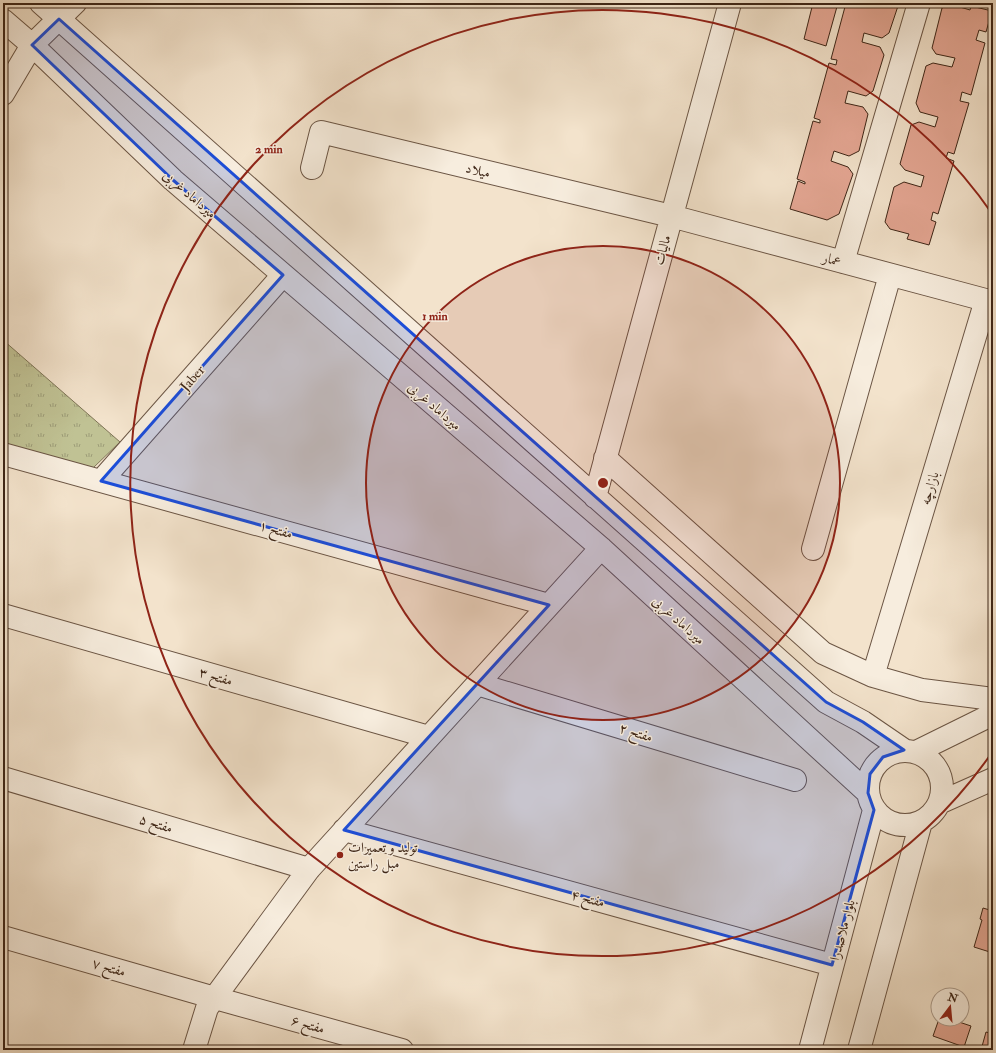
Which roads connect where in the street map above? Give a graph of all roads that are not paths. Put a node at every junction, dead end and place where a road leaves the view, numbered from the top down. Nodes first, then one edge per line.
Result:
1 (41, 3) edge
2 (74, 3) edge
3 (730, 3) edge
4 (919, 3) edge
5 (59, 19) junction
6 (3, 20) edge
7 (32, 45) junction
8 (3, 94) edge
9 (312, 168) dead end
10 (671, 216) junction
11 (843, 262) junction
12 (283, 275) junction
13 (890, 275) junction
14 (990, 301) edge
15 (3, 454) edge
16 (605, 458) junction
17 (101, 481) junction
18 (594, 497) junction
19 (601, 548) junction
20 (813, 549) dead end
21 (549, 605) junction
22 (3, 615) edge
23 (873, 676) junction
24 (477, 684) junction
25 (993, 699) edge
26 (993, 714) edge
27 (429, 737) junction
28 (910, 751) junction
29 (3, 778) edge
30 (993, 778) edge
31 (795, 780) dead end
32 (871, 801) junction
33 (939, 803) junction
34 (921, 822) junction
35 (344, 830) junction
36 (308, 869) junction
37 (3, 937) edge
38 (832, 965) junction
39 (215, 998) junction
40 (194, 1050) edge
41 (402, 1050) edge
42 (810, 1050) edge
43 (859, 1050) edge

1 - 5 street
2 - 5 street
3 - 10 street, مالیات
4 - 11 street
5 - 7 street
5 - 18 street
6 - 7 street, میرداماد غربی
7 - 8 street
7 - 12 street, میرداماد غربی
9 - 10 street, میلاد
10 - 11 street, عمار
10 - 16 street, مالیات
11 - 13 street, عمار
12 - 17 street, Jaber
12 - 19 street, میرداماد غربی
13 - 14 street, عمار
13 - 20 street
14 - 23 street, بازارچه
15 - 17 street, مفتح ۱
16 - 18 street, مالیات
16 - 23 street
17 - 21 street, مفتح ۱
18 - 28 street
19 - 21 street
19 - 32 street, میرداماد غربی
21 - 24 street
22 - 27 street, مفتح ۳
23 - 25 street
24 - 27 street
24 - 31 street, مفتح ۲
26 - 28 street
27 - 35 street
28 - 32 street
28 - 33 street
29 - 36 street, مفتح ۵
30 - 33 street
32 - 34 street
32 - 38 street, بلوار ملاصدرا
33 - 34 street
34 - 43 street
35 - 36 street
35 - 38 street, مفتح ۴
36 - 39 street
37 - 39 street, مفتح ۷
38 - 42 street, بلوار ملاصدرا
39 - 40 street
39 - 41 street, مفتح ۶

